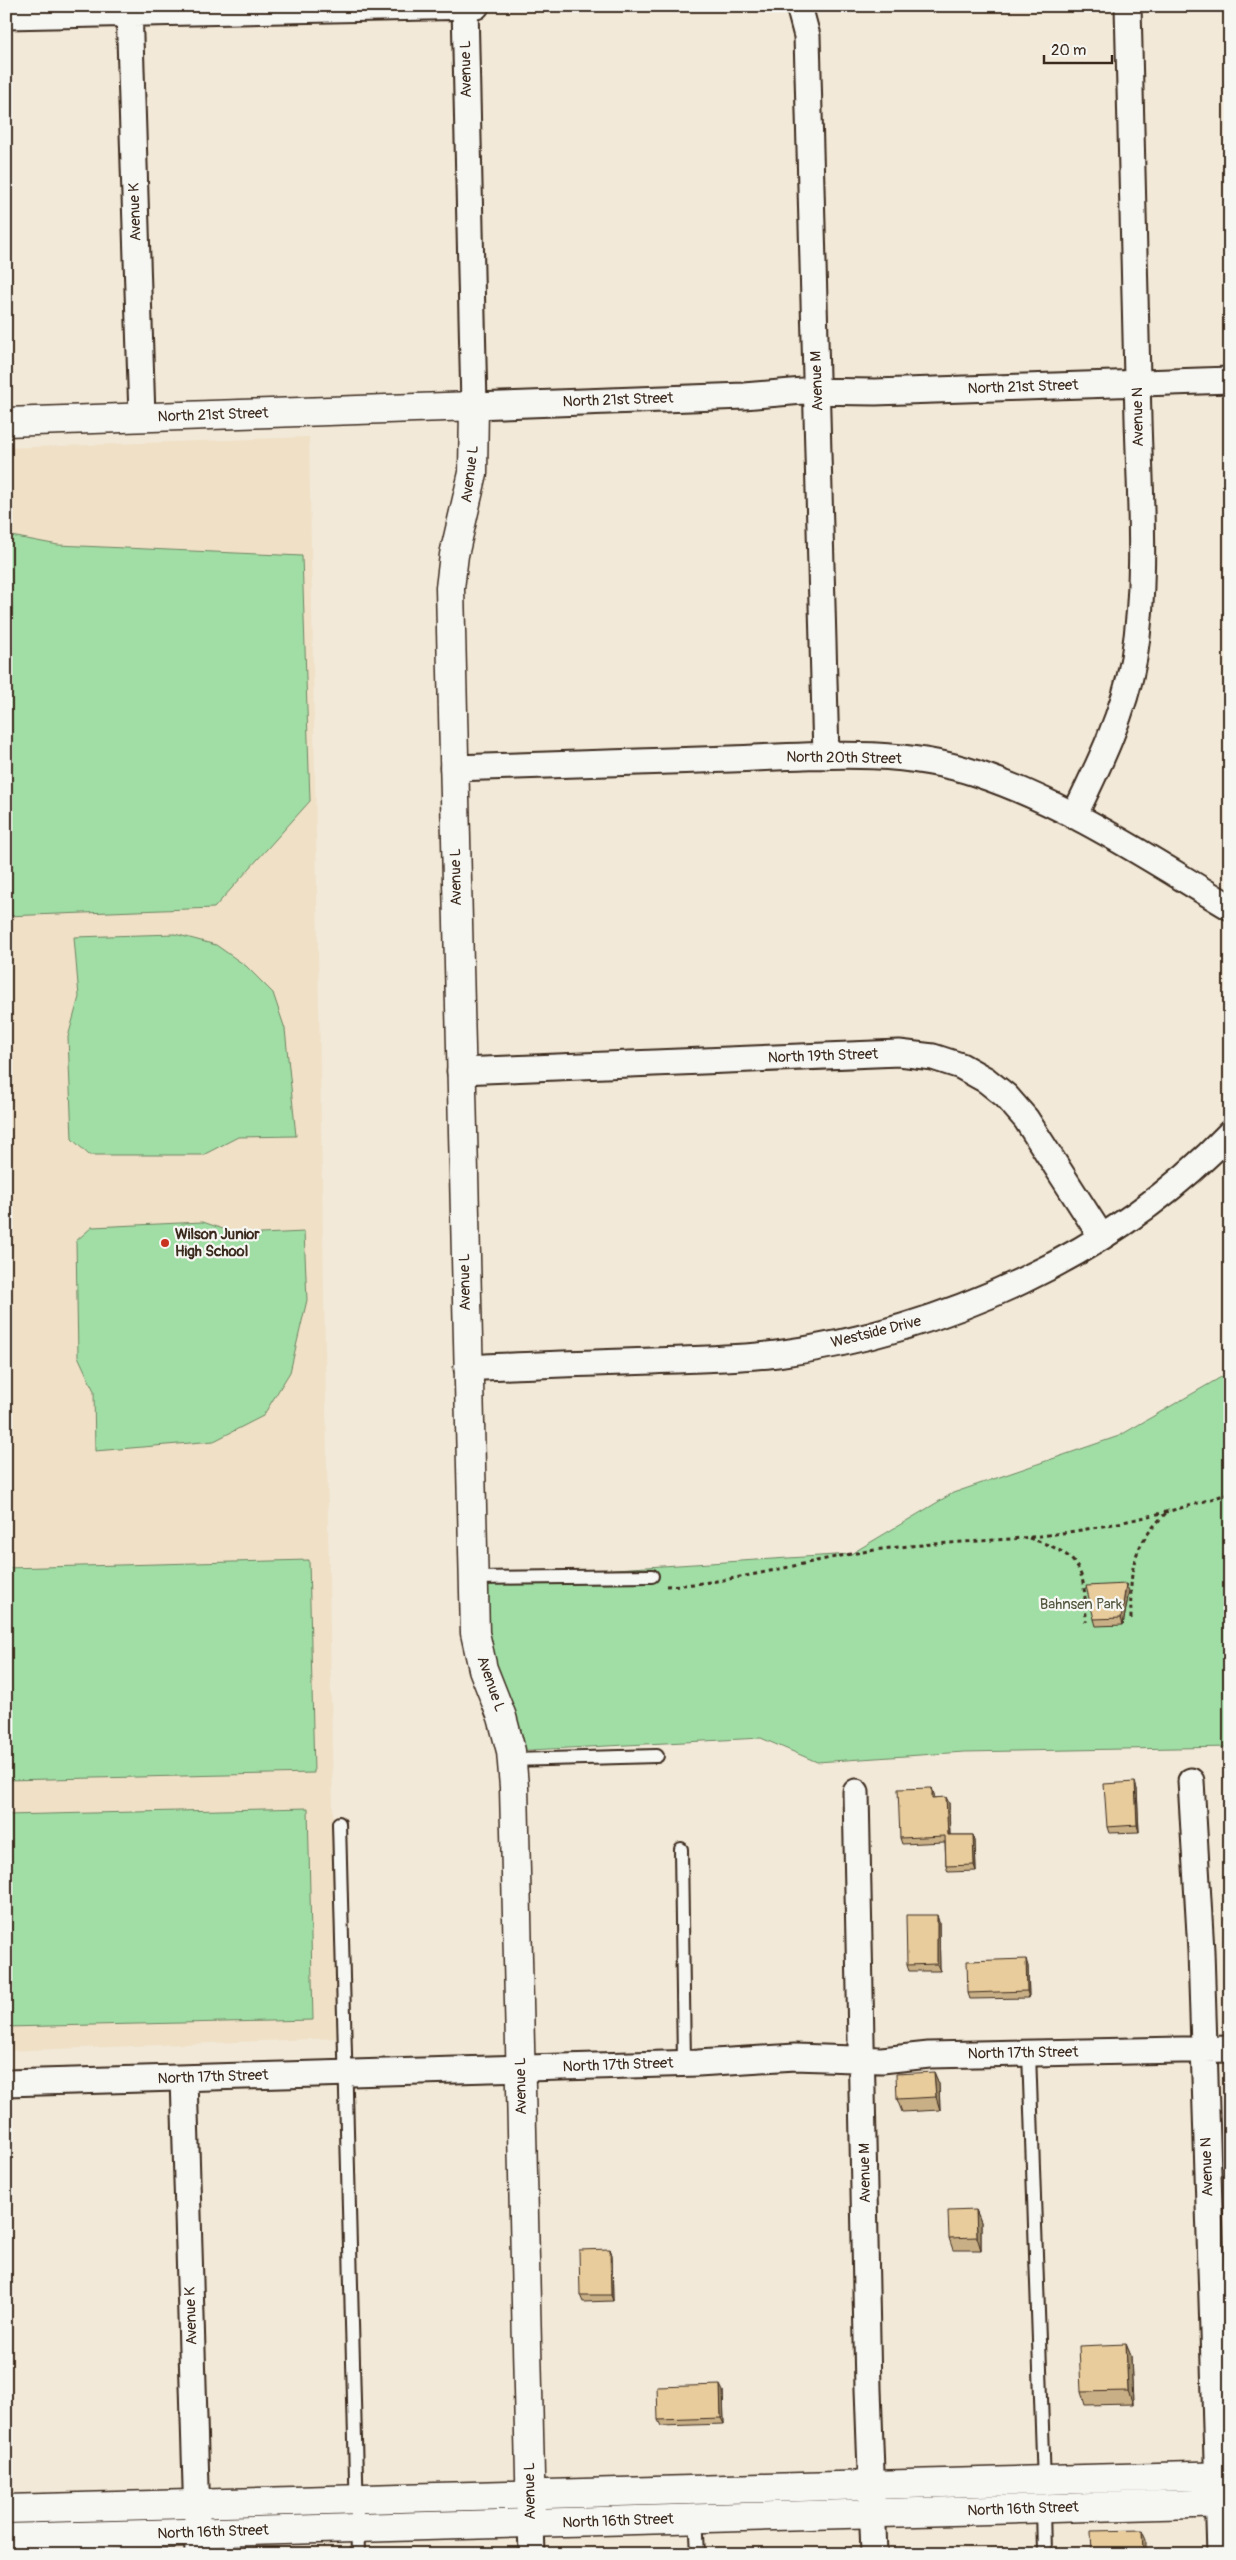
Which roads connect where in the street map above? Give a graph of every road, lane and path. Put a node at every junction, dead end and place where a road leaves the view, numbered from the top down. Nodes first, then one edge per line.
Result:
1 (465, 6) edge
2 (476, 6) edge
3 (799, 6) edge
4 (1128, 6) edge
5 (130, 9) edge
6 (6, 16) edge
7 (1230, 380) edge
8 (1137, 383) junction
9 (817, 391) junction
10 (474, 406) junction
11 (142, 417) junction
12 (6, 422) edge
13 (826, 756) junction
14 (453, 768) junction
15 (1074, 816) junction
16 (1230, 907) edge
17 (460, 1071) junction
18 (1230, 1132) edge
19 (1101, 1236) junction
20 (467, 1368) junction
21 (1230, 1493) edge
22 (1169, 1510) junction
23 (1027, 1537) junction
24 (652, 1576) dead end
25 (474, 1578) junction
26 (662, 1586) dead end
27 (1131, 1620) dead end
28 (1086, 1622) dead end
29 (657, 1756) dead end
30 (512, 1760) junction
31 (1191, 1781) dead end
32 (856, 1792) dead end
33 (339, 1823) dead end
34 (681, 1849) dead end
35 (1230, 2049) edge
36 (1203, 2050) junction
37 (1029, 2053) junction
38 (863, 2060) junction
39 (684, 2063) junction
40 (520, 2067) junction
41 (346, 2073) junction
42 (184, 2078) junction
43 (6, 2083) edge
44 (1222, 2394) edge
45 (1224, 2475) edge
46 (1044, 2480) junction
47 (872, 2485) junction
48 (696, 2490) junction
49 (530, 2495) junction
50 (356, 2500) junction
51 (196, 2504) junction
52 (1224, 2504) edge
53 (1043, 2509) junction
54 (872, 2514) junction
55 (696, 2519) junction
56 (531, 2524) junction
57 (17, 2528) edge
58 (357, 2541) edge
59 (198, 2543) edge
60 (532, 2554) edge
61 (698, 2554) edge
62 (874, 2554) edge
63 (1044, 2554) edge
64 (1220, 2554) edge

1 - 2 street
1 - 5 street
1 - 10 street, Avenue L
3 - 9 street, Avenue M
4 - 8 street, Avenue N
5 - 6 street
5 - 11 street, Avenue K
7 - 8 street, North 21st Street
8 - 9 street, North 21st Street
8 - 15 street, Avenue N
9 - 10 street, North 21st Street
9 - 13 street, Avenue M
10 - 11 street, North 21st Street
10 - 14 street, Avenue L
11 - 12 street, North 21st Street
13 - 14 street, North 20th Street
13 - 15 street, North 20th Street
14 - 17 street, Avenue L
15 - 16 street, North 20th Street
17 - 19 street, North 19th Street
17 - 20 street, Avenue L
18 - 19 street, Westside Drive
19 - 20 street, Westside Drive
20 - 25 street, Avenue L
21 - 22 path
22 - 23 path
22 - 27 path
23 - 26 path
23 - 28 path
24 - 25 lane
25 - 30 street, Avenue L
29 - 30 lane
30 - 40 street, Avenue L
31 - 36 street, Avenue N
32 - 38 street, Avenue M
33 - 41 lane
34 - 39 lane
35 - 36 street, North 17th Street
36 - 37 street, North 17th Street
36 - 44 street, Avenue N
37 - 38 street, North 17th Street
37 - 46 lane
38 - 39 street, North 17th Street
38 - 47 street, Avenue M
39 - 40 street, North 17th Street
40 - 41 street, North 17th Street
40 - 49 street, Avenue L
41 - 42 street, North 17th Street
41 - 50 lane
42 - 43 street, North 17th Street
42 - 51 street, Avenue K
44 - 45 street, Avenue N
45 - 46 street, North 16th Street
45 - 52 street, Avenue N
46 - 47 street, North 16th Street
46 - 53 lane
47 - 48 street, North 16th Street
47 - 54 street, Avenue M
48 - 49 street, North 16th Street
48 - 55 lane
49 - 50 street, North 16th Street
49 - 56 street, Avenue L
50 - 51 street, North 16th Street
50 - 58 lane
51 - 57 street, North 16th Street
51 - 59 street, Avenue K
52 - 53 street, North 16th Street
52 - 64 street, Avenue N
53 - 54 street, North 16th Street
53 - 63 lane
54 - 55 street, North 16th Street
54 - 62 street, Avenue M
55 - 56 street, North 16th Street
55 - 61 lane
56 - 58 street, North 16th Street
56 - 60 street, Avenue L
57 - 59 street, North 16th Street
58 - 59 street, North 16th Street

